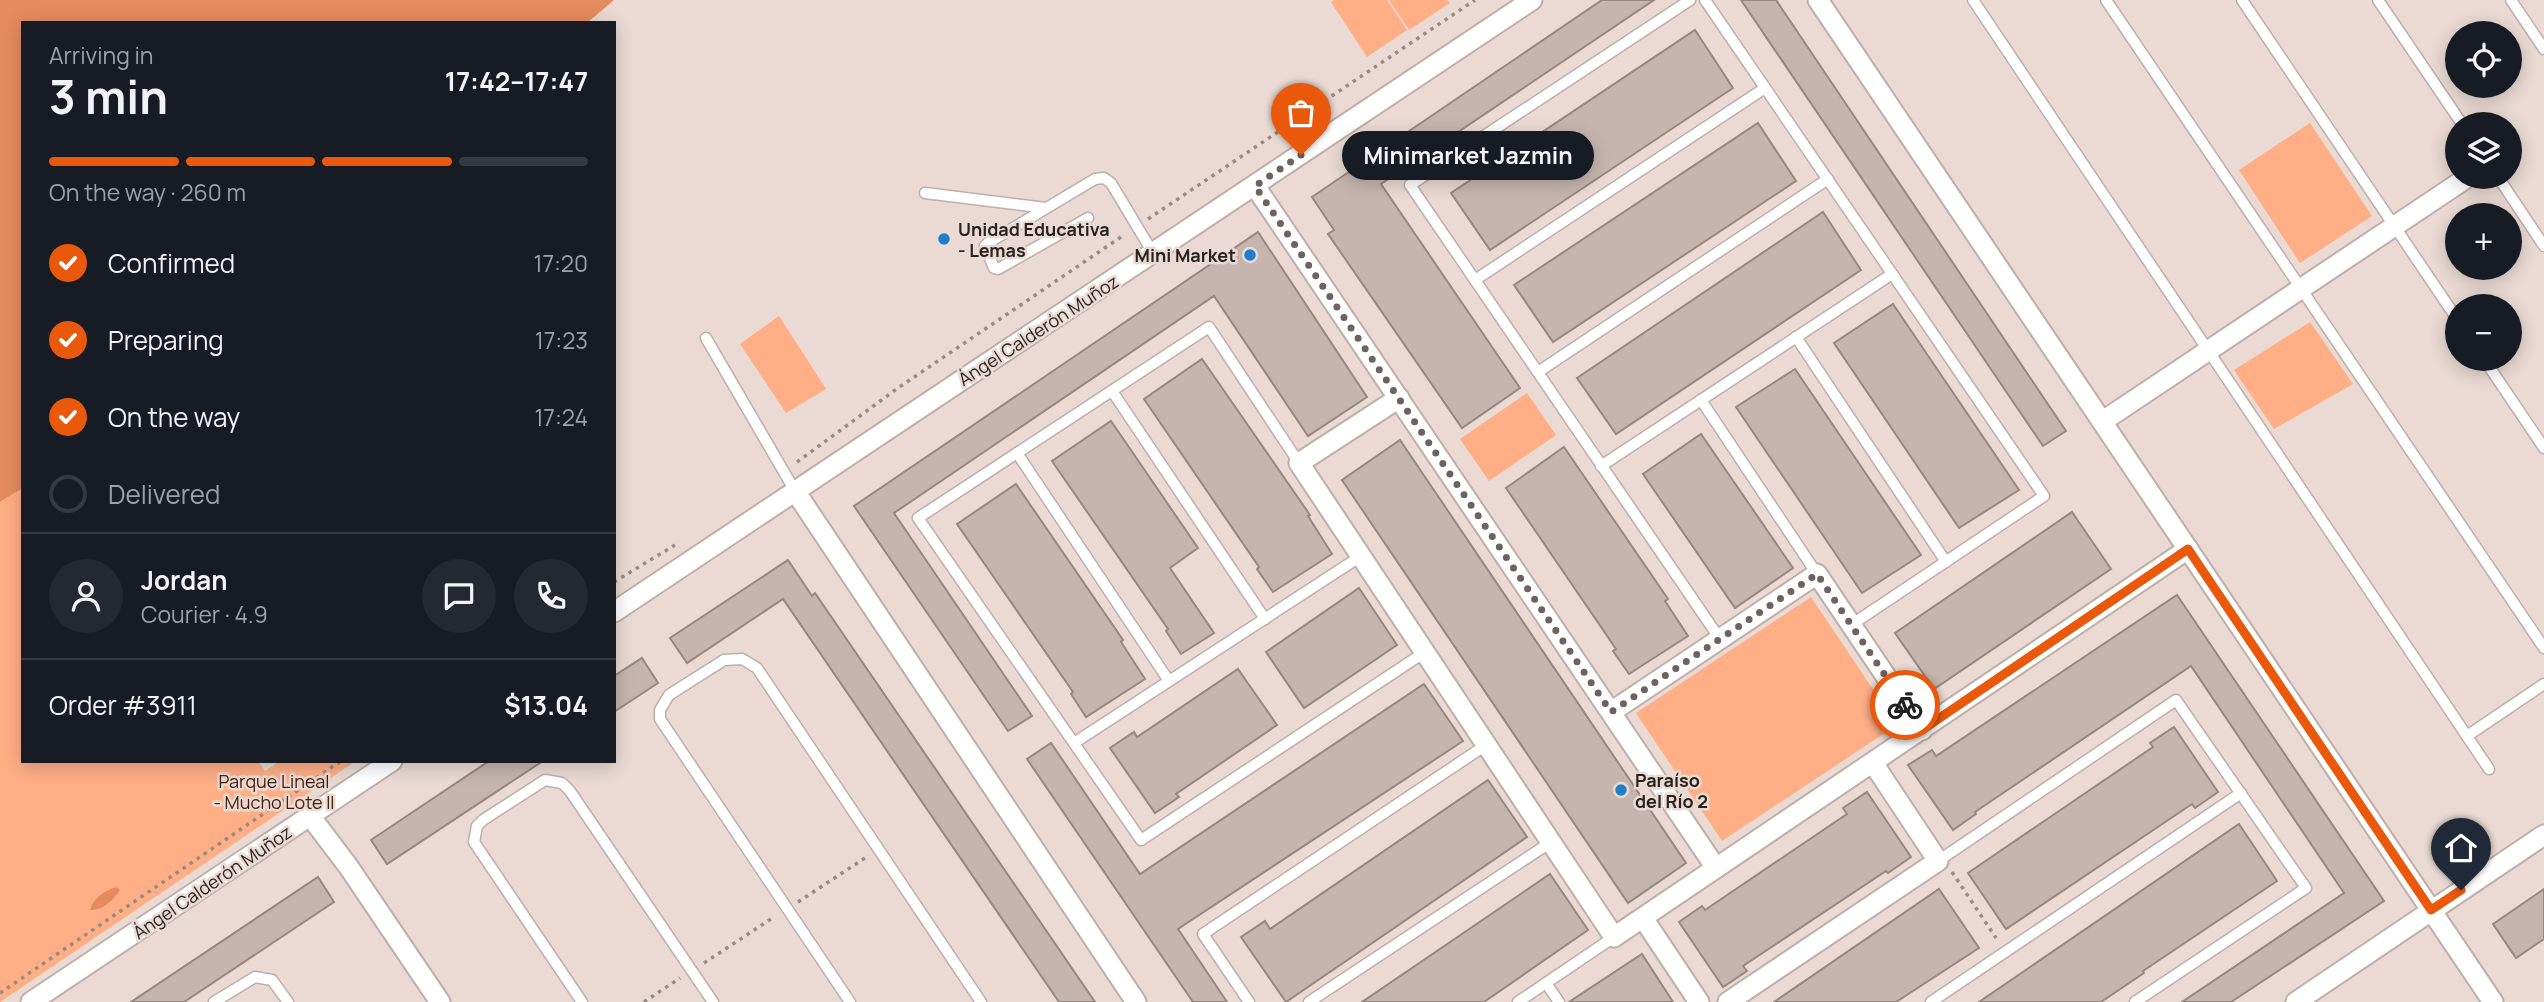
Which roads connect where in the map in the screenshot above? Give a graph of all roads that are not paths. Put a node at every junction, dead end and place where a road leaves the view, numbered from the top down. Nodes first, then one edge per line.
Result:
1 (1532, 0) edge
2 (1690, 0) edge
3 (1705, 0) edge
4 (1818, 0) edge
5 (1973, 0) edge
6 (2106, 0) edge
7 (2242, 0) edge
8 (2378, 0) edge
9 (2511, 0) edge
10 (2544, 48) edge
11 (1765, 88) junction
12 (2454, 112) edge
13 (1828, 180) junction
14 (1255, 186) junction
15 (2450, 189) edge
16 (2506, 189) edge
17 (925, 193) dead end
18 (1046, 208) junction
19 (1088, 218) dead end
20 (2394, 226) junction
21 (2544, 246) edge
22 (1153, 254) junction
23 (1892, 274) junction
24 (1475, 280) junction
25 (2301, 289) junction
26 (2445, 301) edge
27 (1796, 337) junction
28 (706, 338) dead end
29 (2208, 351) junction
30 (2492, 371) edge
31 (1538, 372) junction
32 (1112, 391) junction
33 (1399, 398) junction
34 (1701, 400) junction
35 (2103, 421) junction
36 (2544, 449) edge
37 (1017, 453) junction
38 (1299, 463) junction
39 (1601, 466) junction
40 (795, 491) junction
41 (2188, 549) junction
42 (1361, 556) junction
43 (1946, 562) junction
44 (1817, 574) junction
45 (616, 611) edge
46 (1265, 619) junction
47 (1851, 625) junction
48 (1720, 639) junction
49 (2544, 648) edge
50 (1425, 652) junction
51 (1169, 681) junction
52 (2544, 684) edge
53 (1611, 712) junction
54 (1922, 730) junction
55 (2466, 736) junction
56 (1074, 743) junction
57 (1486, 745) junction
58 (389, 763) edge
59 (1873, 763) junction
60 (2489, 769) dead end
61 (2241, 793) junction
62 (310, 816) junction
63 (2544, 835) edge
64 (1551, 842) junction
65 (1940, 859) junction
66 (1716, 868) junction
67 (2431, 910) junction
68 (1643, 918) junction
69 (1614, 937) junction
70 (1546, 983) junction
71 (31, 1002) edge
72 (214, 1002) edge
73 (288, 1002) edge
74 (440, 1002) edge
75 (582, 1002) edge
76 (713, 1002) edge
77 (850, 1002) edge
78 (981, 1002) edge
79 (1136, 1002) edge
80 (1249, 1002) edge
81 (1309, 1002) edge
82 (1518, 1002) edge
83 (1559, 1002) edge
84 (1699, 1002) edge
85 (1728, 1002) edge
86 (1931, 1002) edge
87 (2134, 1002) edge
88 (2296, 1002) edge
89 (2493, 1002) edge

1 - 14 street, Ángel Calderón Muñoz
2 - 24 lane
3 - 11 lane
4 - 35 street
5 - 29 lane
6 - 25 lane
7 - 20 lane
8 - 12 lane
9 - 10 lane
11 - 13 lane
11 - 24 lane
13 - 23 lane
13 - 31 lane
14 - 22 street, Ángel Calderón Muñoz
14 - 33 street
15 - 20 street
16 - 21 lane
17 - 18 lane
18 - 19 lane
18 - 22 lane
20 - 25 street
20 - 26 lane
22 - 40 street, Ángel Calderón Muñoz
23 - 27 lane
23 - 43 lane
24 - 31 lane
25 - 29 street
25 - 49 lane
27 - 34 lane
27 - 43 lane
28 - 40 lane
29 - 35 street
29 - 55 lane
30 - 36 lane
31 - 39 lane
32 - 37 lane
32 - 38 lane
32 - 46 lane
33 - 38 street
33 - 53 street
34 - 39 lane
34 - 44 lane
35 - 41 street
37 - 51 lane
37 - 56 lane
38 - 42 street
39 - 48 lane
40 - 45 street, Ángel Calderón Muñoz
40 - 79 street
41 - 54 street
41 - 67 street
42 - 46 lane
42 - 50 street
43 - 47 lane
44 - 47 street
44 - 48 street
46 - 51 lane
47 - 54 street
48 - 53 street
50 - 56 lane
50 - 57 street
51 - 56 lane
52 - 55 lane
53 - 66 street
54 - 59 street
55 - 60 lane
57 - 64 street
57 - 80 lane
58 - 62 street, Ángel Calderón Muñoz
59 - 65 street
59 - 66 street
61 - 65 lane
61 - 86 lane
61 - 87 lane
62 - 71 street, Ángel Calderón Muñoz
62 - 74 street
63 - 67 street
64 - 69 street
64 - 81 lane
65 - 85 street
66 - 68 street
67 - 88 street
67 - 89 street
68 - 69 street
68 - 84 street
69 - 70 lane
70 - 82 lane
70 - 83 lane
72 - 73 lane
75 - 76 lane
77 - 78 lane

